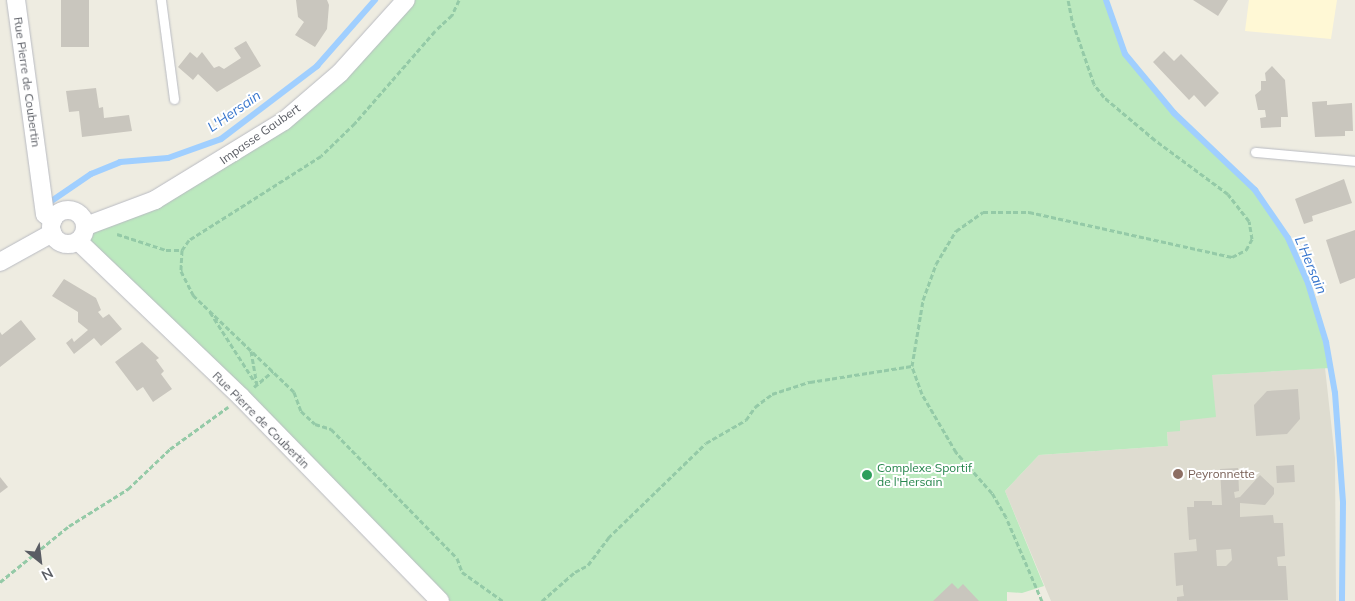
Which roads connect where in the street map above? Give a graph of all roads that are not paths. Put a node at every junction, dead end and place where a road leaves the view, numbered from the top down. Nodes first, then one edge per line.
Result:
1 (16, 0) edge
2 (161, 0) edge
3 (406, 0) edge
4 (174, 99) dead end
5 (1255, 152) dead end
6 (1355, 161) edge
7 (52, 226) junction
8 (83, 233) junction
9 (0, 262) edge
10 (440, 601) edge

1 - 7 street, Rue Pierre de Coubertin
2 - 4 lane
3 - 8 street, Impasse Gaubert
5 - 6 lane
7 - 8 street
7 - 8 street, Rue Pierre de Coubertin
7 - 9 street
8 - 10 street, Rue Pierre de Coubertin

